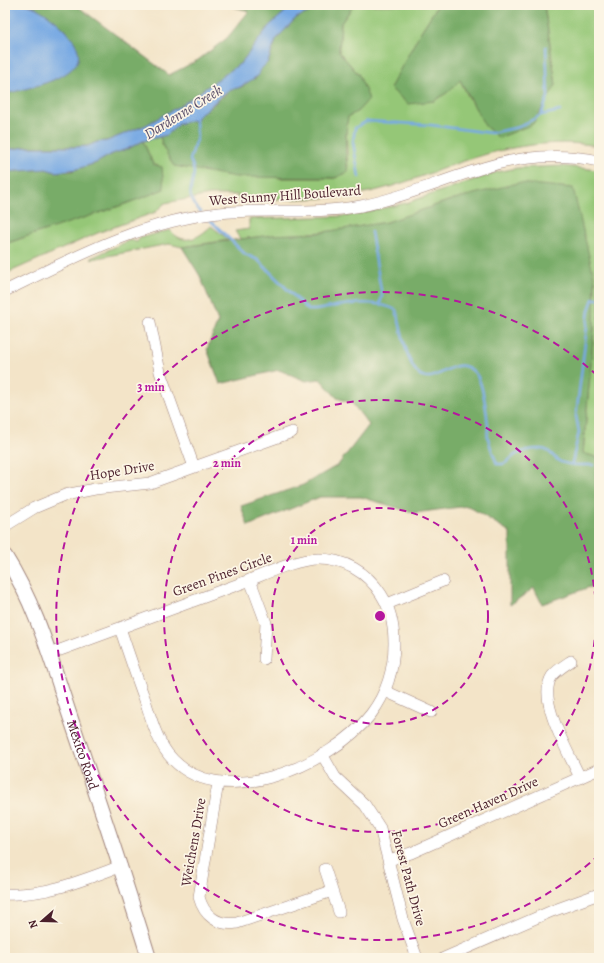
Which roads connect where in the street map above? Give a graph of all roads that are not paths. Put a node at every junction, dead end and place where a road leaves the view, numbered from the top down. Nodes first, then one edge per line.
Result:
1 (599, 161) edge
2 (5, 291) edge
3 (150, 322) dead end
4 (292, 432) dead end
5 (194, 467) junction
6 (5, 526) edge
7 (5, 556) edge
8 (250, 580) junction
9 (443, 581) dead end
10 (387, 604) junction
11 (120, 628) junction
12 (49, 654) junction
13 (264, 659) dead end
14 (571, 661) dead end
15 (385, 691) junction
16 (431, 712) dead end
17 (322, 754) junction
18 (599, 769) edge
19 (580, 778) junction
20 (218, 783) junction
21 (389, 860) junction
22 (121, 866) junction
23 (324, 869) dead end
24 (332, 891) junction
25 (5, 894) edge
26 (599, 894) edge
27 (339, 912) dead end
28 (149, 958) edge
29 (417, 958) edge
30 (444, 958) edge

1 - 2 street, West Sunny Hill Boulevard
3 - 5 street
4 - 5 street, Hope Drive
5 - 6 street, Hope Drive
7 - 12 main road, Mexico Road
8 - 10 street, Green Pines Circle
8 - 11 street, Green Pines Circle
8 - 13 street
9 - 10 street
10 - 15 street, Green Pines Circle
11 - 12 street, Green Pines Circle
11 - 20 street, Green Pines Circle
12 - 22 main road, Mexico Road
14 - 19 street
15 - 16 street
15 - 17 street, Green Pines Circle
17 - 20 street, Green Pines Circle
17 - 21 street, Forest Path Drive
18 - 19 street, Green Haven Drive
19 - 21 street, Green Haven Drive
20 - 24 street, Weichens Drive
21 - 29 street, Forest Path Drive
22 - 25 street
22 - 28 main road, Mexico Road
23 - 24 street
24 - 27 street
26 - 30 street

